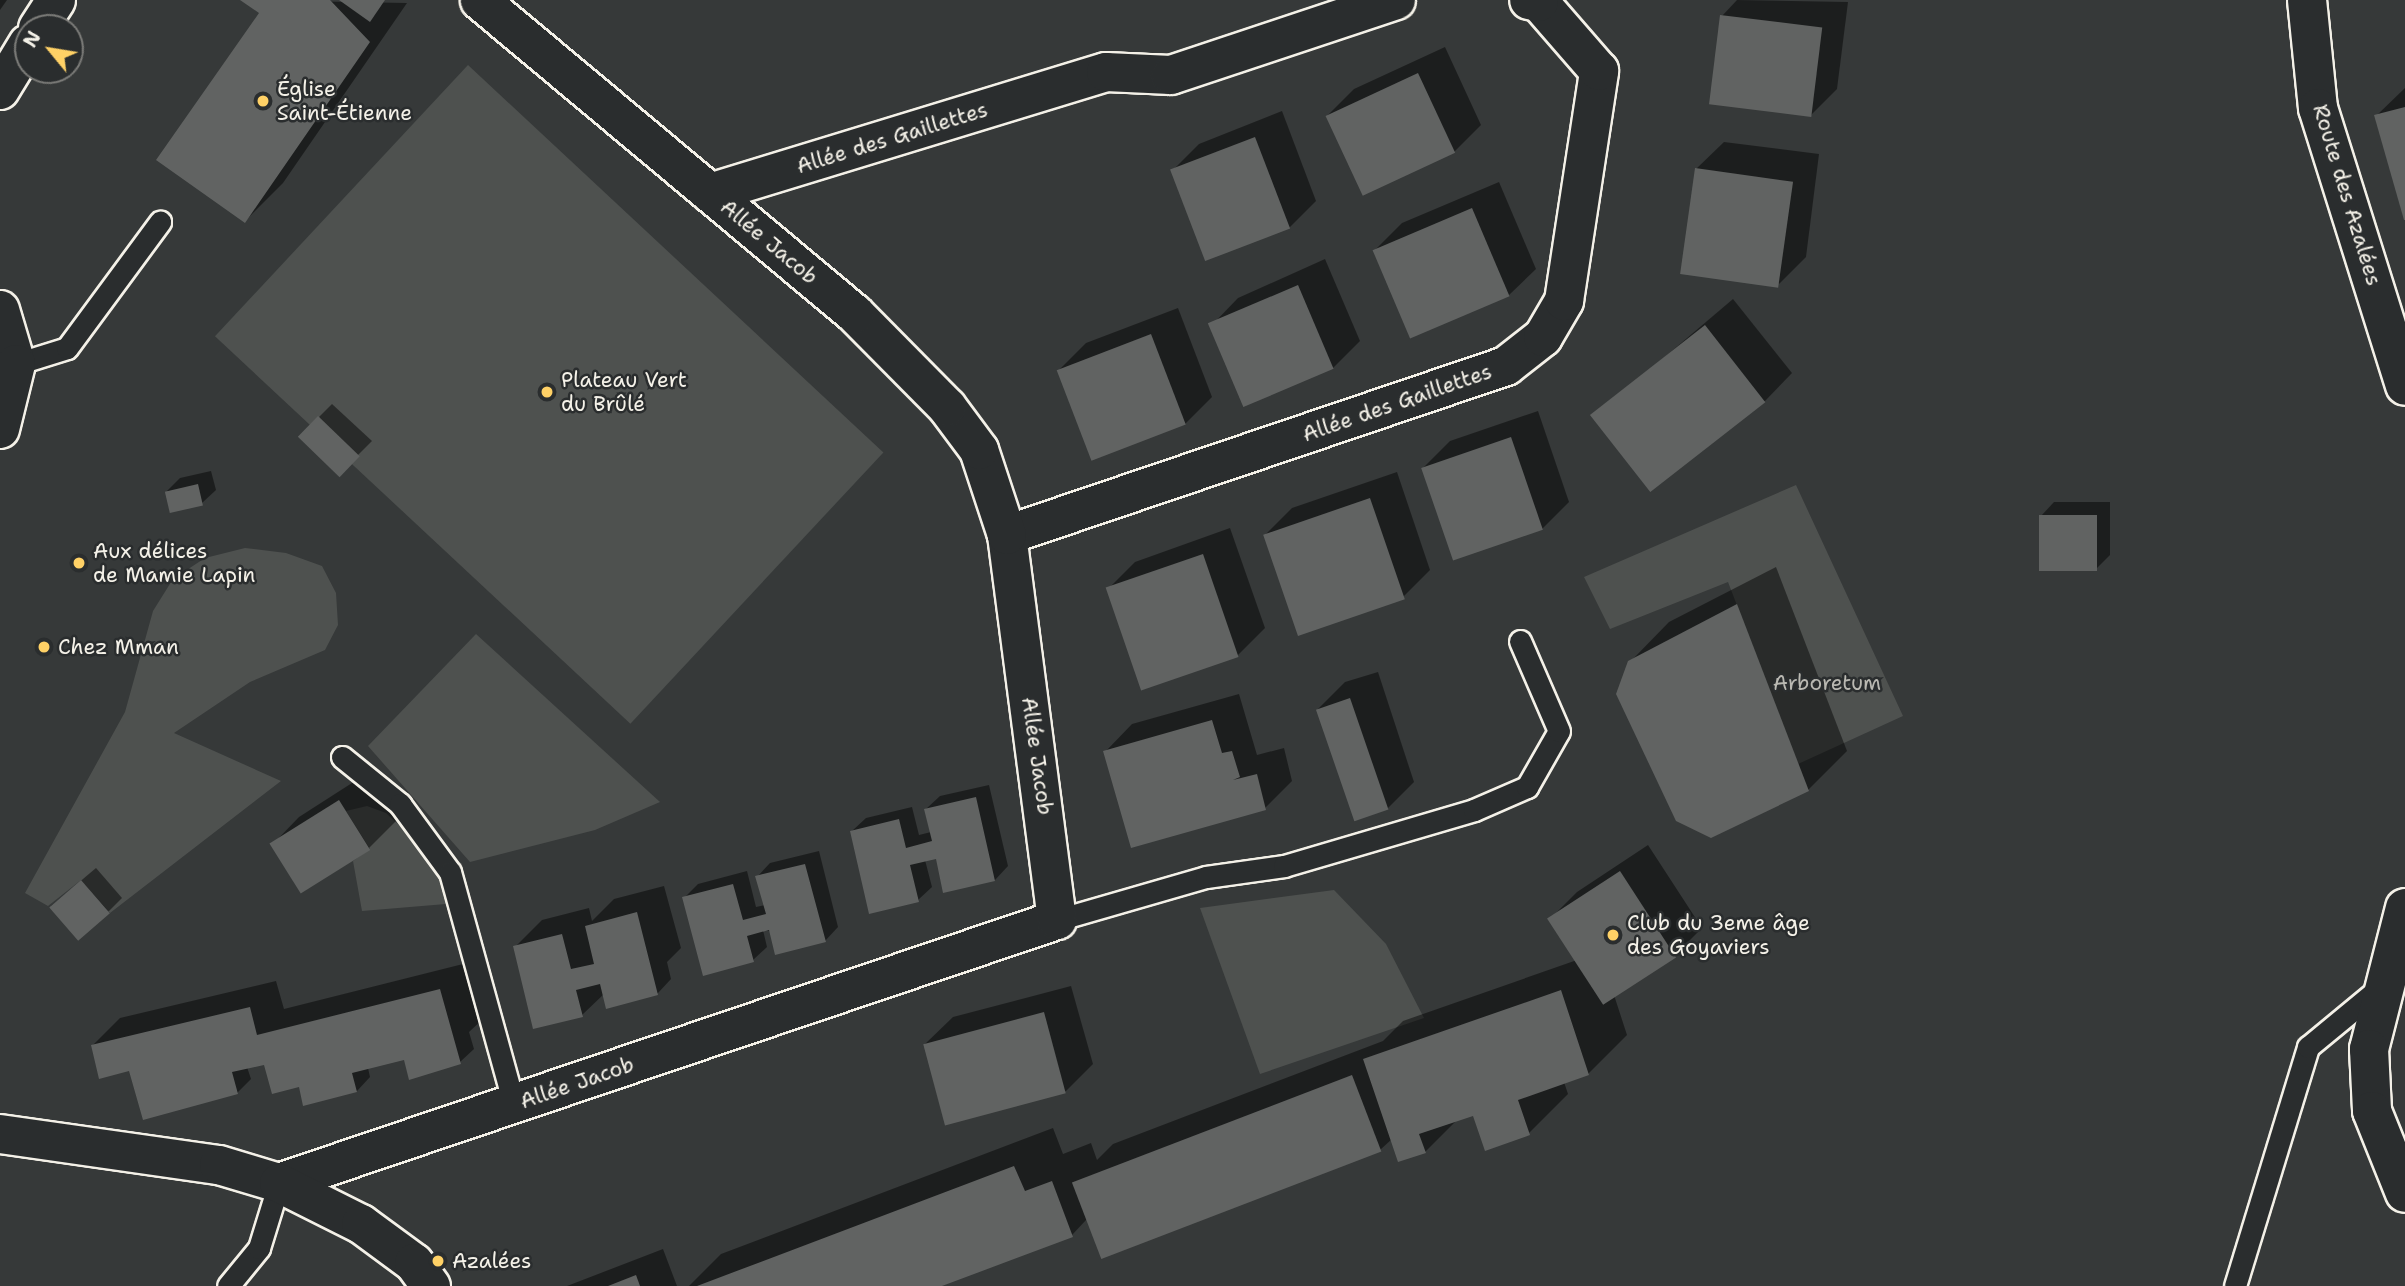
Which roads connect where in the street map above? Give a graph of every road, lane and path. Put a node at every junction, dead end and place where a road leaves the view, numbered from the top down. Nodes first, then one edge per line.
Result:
1 (480, 0) edge
2 (1396, 0) edge
3 (1529, 0) edge
4 (2307, 0) edge
5 (14, 67) edge
6 (0, 90) edge
7 (710, 193) junction
8 (160, 222) dead end
9 (0, 310) edge
10 (16, 364) junction
11 (2405, 386) edge
12 (0, 429) edge
13 (1007, 536) junction
14 (1520, 641) dead end
15 (342, 757) dead end
16 (2405, 908) edge
17 (1057, 920) junction
18 (2386, 983) junction
19 (514, 1104) junction
20 (0, 1134) edge
21 (279, 1183) junction
22 (2405, 1193) edge
23 (228, 1286) edge
24 (431, 1286) edge
25 (2235, 1286) edge

1 - 7 street, Allée Jacob
2 - 7 street, Allée des Gaillettes
3 - 13 street, Allée des Gaillettes
4 - 11 street, Route des Azalées
5 - 6 street
7 - 13 street, Allée Jacob
8 - 10 lane
9 - 10 street
10 - 12 street
13 - 17 street, Allée Jacob
14 - 17 lane
15 - 19 lane
16 - 18 street
17 - 19 street, Allée Jacob
18 - 22 street
18 - 25 lane
19 - 21 street, Allée Jacob
20 - 21 street
21 - 23 lane
21 - 24 street

